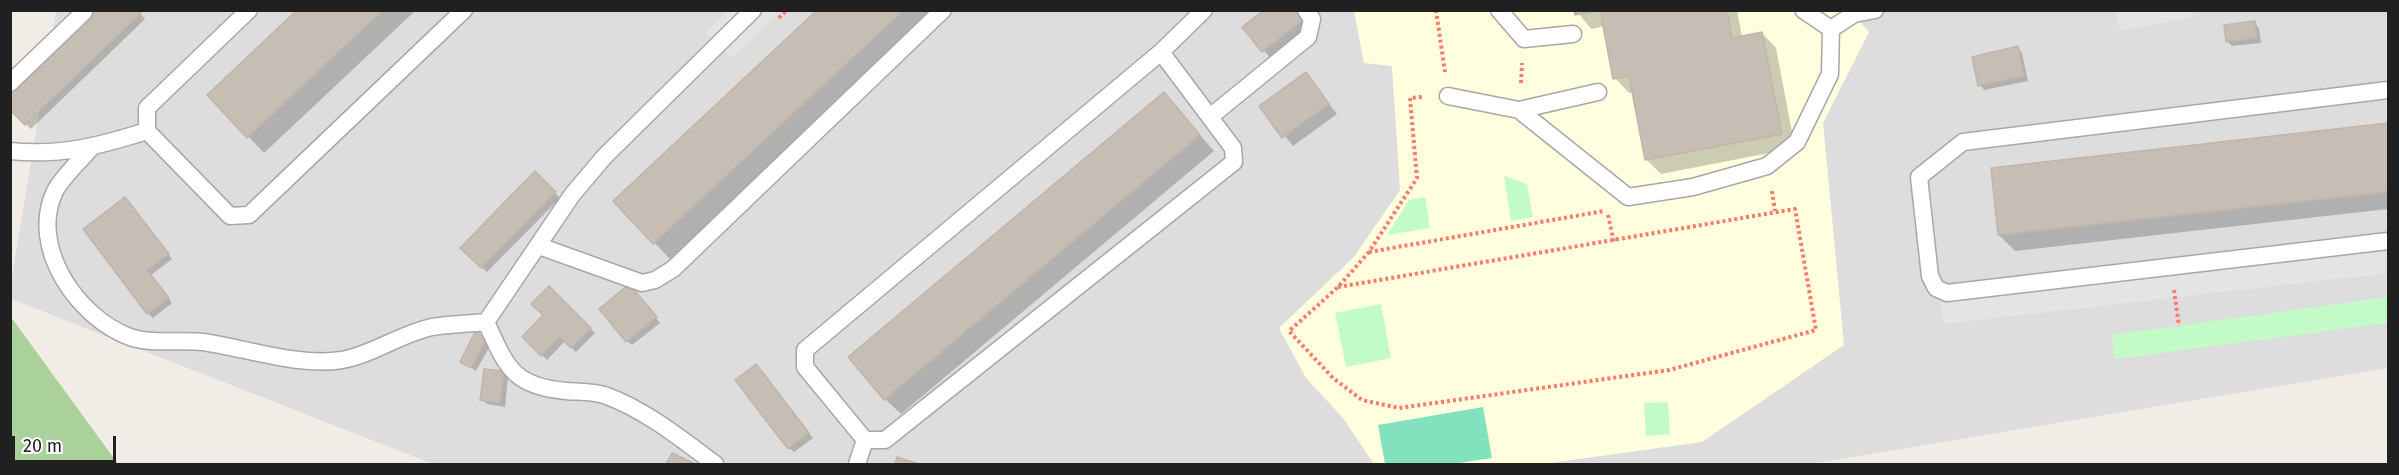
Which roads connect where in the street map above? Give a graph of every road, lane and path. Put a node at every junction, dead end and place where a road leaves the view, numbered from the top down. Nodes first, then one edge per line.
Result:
1 (249, 10) edge
2 (465, 10) edge
3 (753, 10) edge
4 (943, 10) edge
5 (1204, 10) edge
6 (1306, 10) edge
7 (1436, 10) edge
8 (1499, 10) edge
9 (1803, 10) edge
10 (1875, 10) edge
11 (84, 12) edge
12 (1831, 29) junction
13 (1573, 34) dead end
14 (1524, 39) junction
15 (1161, 52) junction
16 (10, 83) edge
17 (2388, 90) edge
18 (1598, 92) dead end
19 (1448, 96) junction
20 (1519, 110) junction
21 (1210, 117) junction
22 (147, 131) junction
23 (90, 149) junction
24 (10, 151) edge
25 (2388, 241) edge
26 (1614, 242) junction
27 (539, 246) junction
28 (1369, 252) junction
29 (2171, 266) junction
30 (1338, 286) junction
31 (486, 322) junction
32 (2179, 326) dead end
33 (866, 440) junction
34 (715, 465) edge
35 (857, 465) edge

1 - 22 lane
2 - 22 lane
3 - 27 lane
4 - 27 lane
5 - 15 lane
6 - 21 lane
7 - 19 path
8 - 14 lane
9 - 12 lane
10 - 12 lane
11 - 16 lane
12 - 20 lane
13 - 14 lane
14 - 20 path
15 - 21 lane
15 - 33 lane
17 - 29 lane
18 - 20 lane
19 - 20 lane
19 - 28 path
21 - 33 lane
22 - 23 lane
23 - 24 lane
23 - 31 lane
25 - 29 lane
26 - 28 path
26 - 30 path
26 - 30 path
27 - 31 lane
28 - 30 path
29 - 32 path
31 - 34 lane
33 - 35 lane

